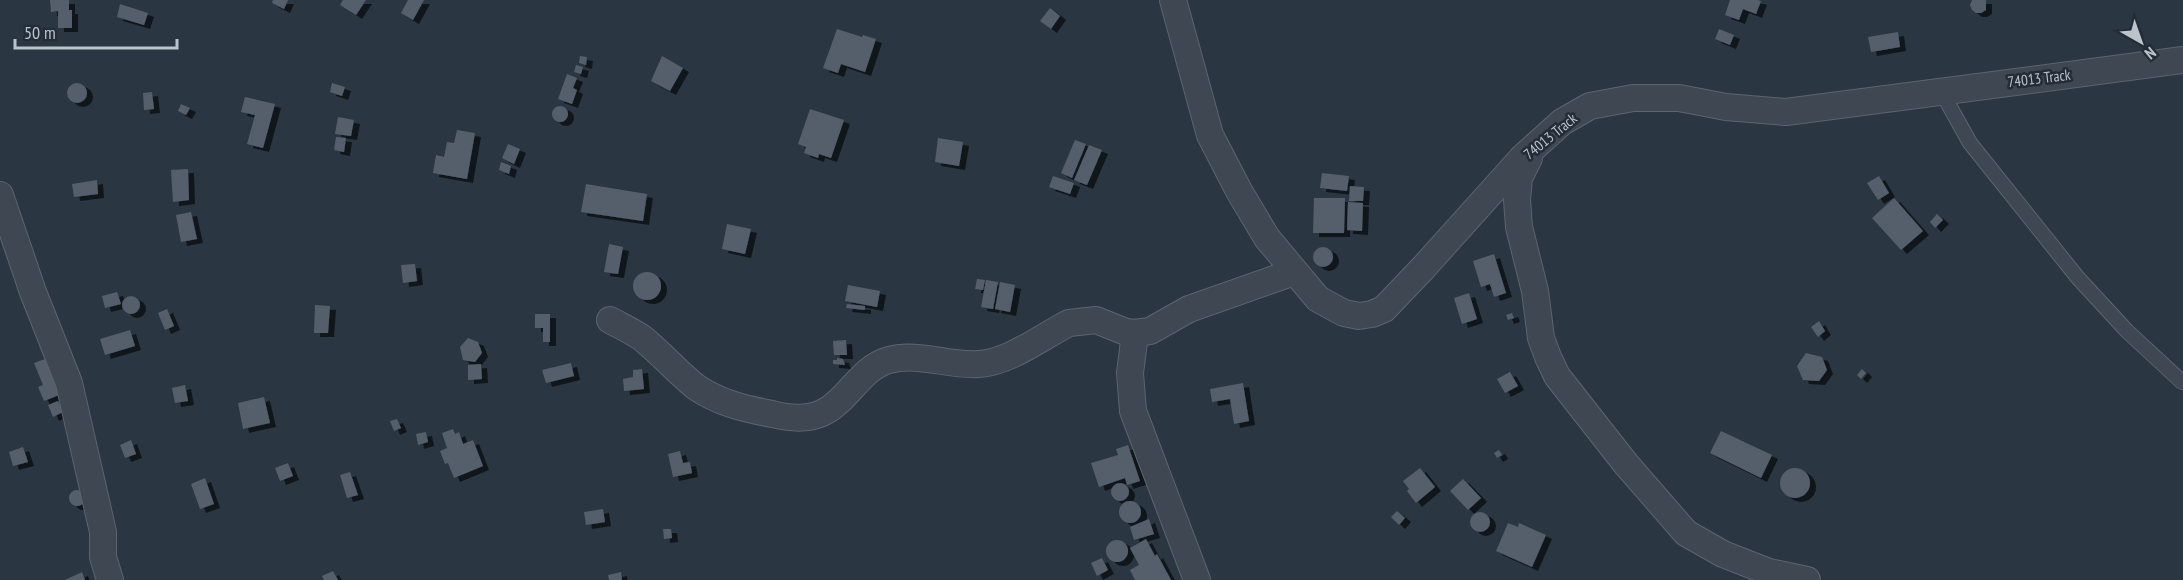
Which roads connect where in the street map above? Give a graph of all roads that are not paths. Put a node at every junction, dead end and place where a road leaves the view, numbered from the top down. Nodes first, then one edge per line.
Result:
1 (1173, 0) edge
2 (2183, 60) edge
3 (1941, 91) junction
4 (1532, 149) junction
5 (0, 195) edge
6 (1294, 272) junction
7 (610, 321) dead end
8 (1135, 333) junction
9 (2182, 382) edge
10 (110, 580) edge
11 (1197, 580) edge
12 (1807, 580) edge

1 - 6 street, 74013 Track
2 - 3 street, 74013 Track
3 - 4 street, 74013 Track
3 - 9 lane
4 - 6 street, 74013 Track
4 - 12 street
5 - 10 street
6 - 8 street
7 - 8 street
8 - 11 street

